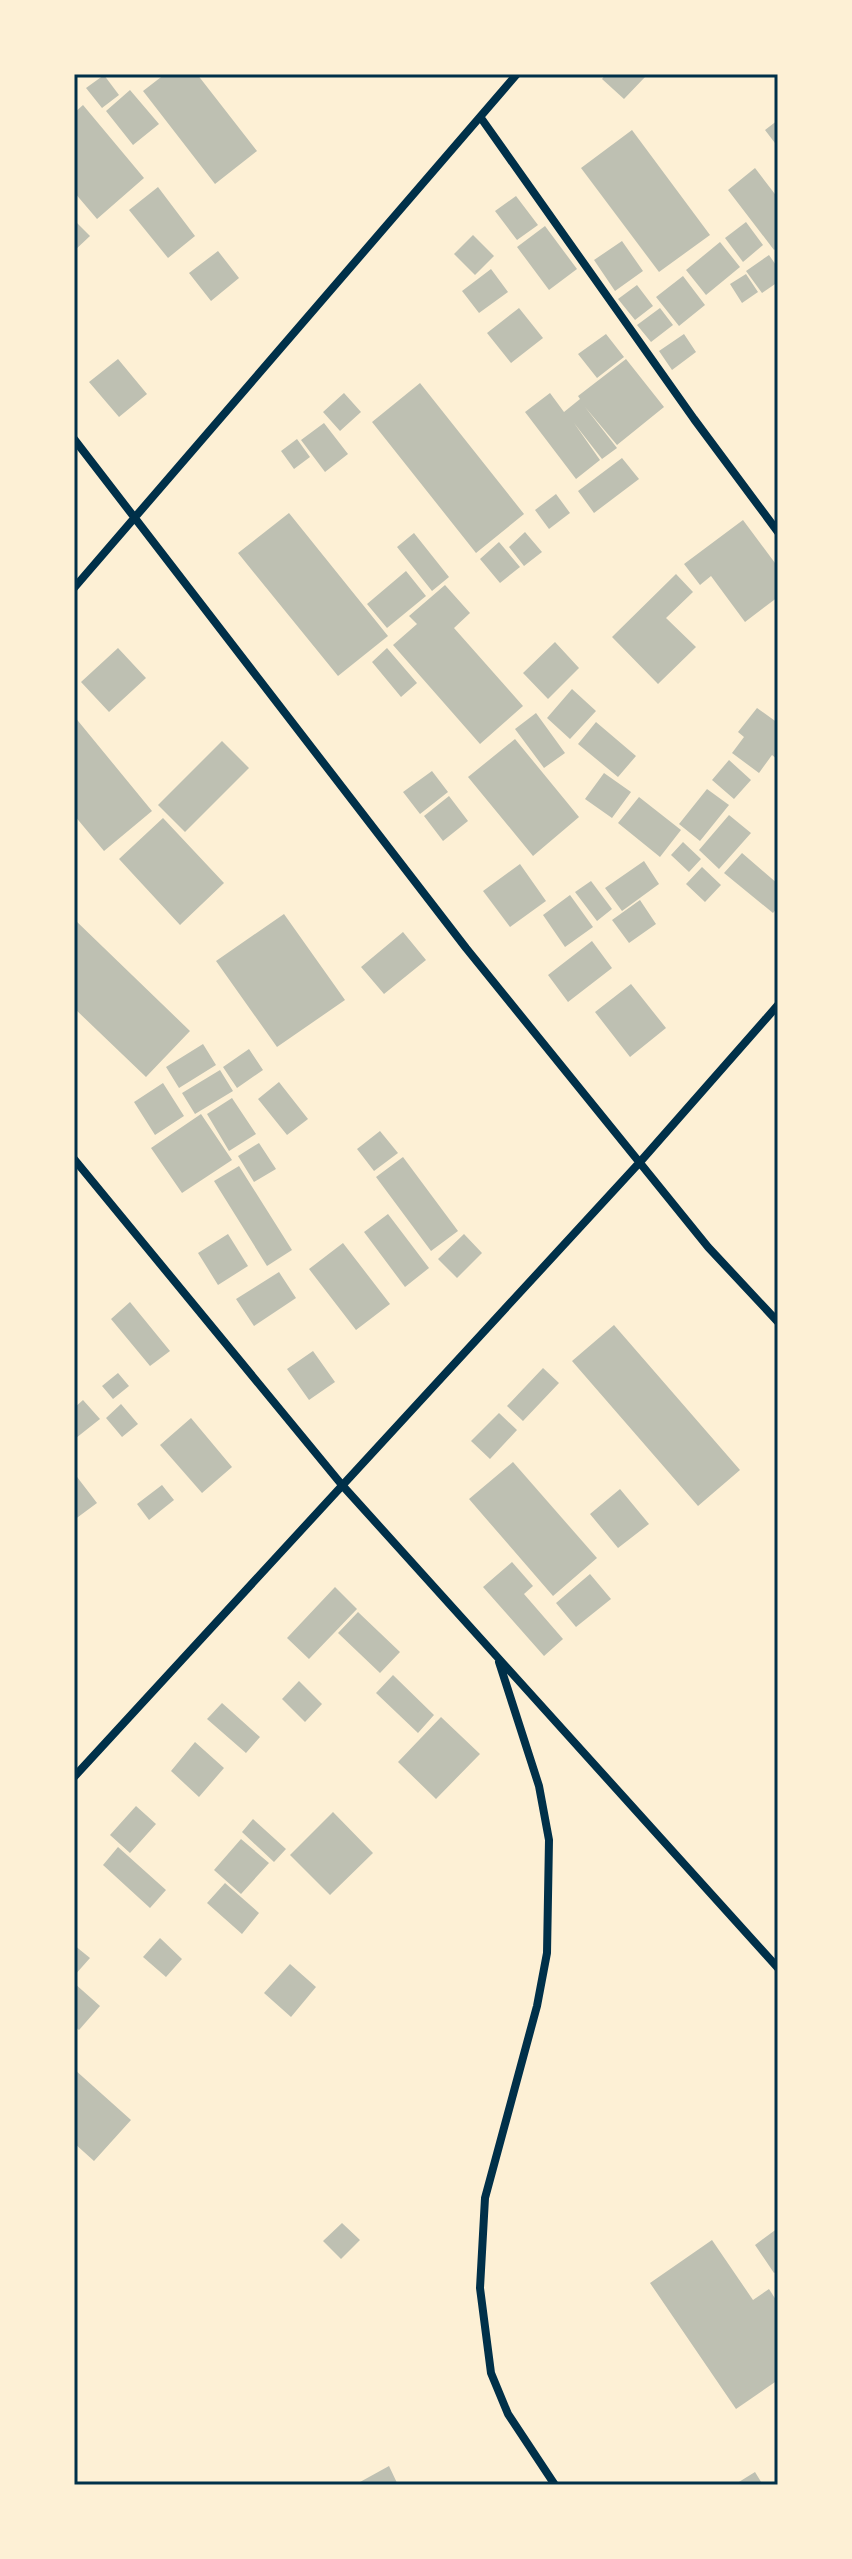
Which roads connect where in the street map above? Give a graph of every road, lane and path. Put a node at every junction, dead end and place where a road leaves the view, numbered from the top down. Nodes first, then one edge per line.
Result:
1 (517, 74) edge
2 (481, 118) junction
3 (74, 439) edge
4 (136, 517) junction
5 (778, 532) edge
6 (74, 588) edge
7 (778, 1005) edge
8 (74, 1159) edge
9 (640, 1162) junction
10 (778, 1322) edge
11 (342, 1485) junction
12 (497, 1658) junction
13 (74, 1777) edge
14 (778, 1968) edge
15 (555, 2485) edge

1 - 2 street
2 - 4 street
2 - 5 street
3 - 4 street
4 - 6 street
4 - 9 street
7 - 9 street
8 - 11 street
9 - 10 street
9 - 11 street
11 - 12 street
11 - 13 street
12 - 14 street
12 - 15 street

